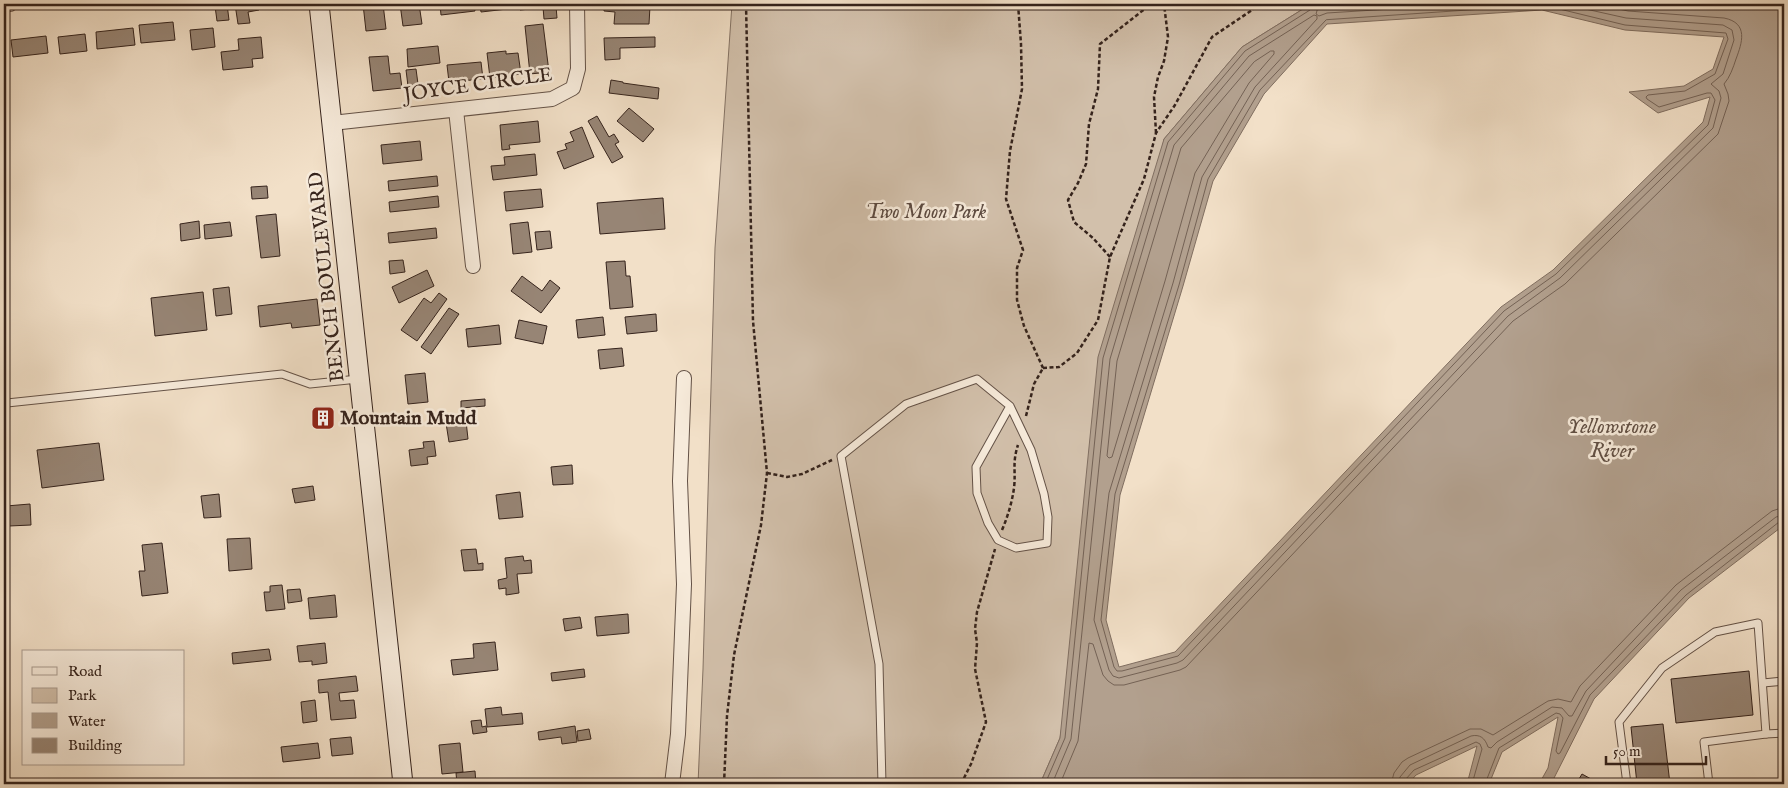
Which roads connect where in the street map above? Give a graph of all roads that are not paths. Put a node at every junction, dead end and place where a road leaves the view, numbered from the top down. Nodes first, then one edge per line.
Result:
1 (4, 4) edge
2 (10, 4) edge
3 (319, 4) edge
4 (577, 4) edge
5 (456, 110) junction
6 (332, 123) junction
7 (473, 266) dead end
8 (360, 378) junction
9 (684, 378) dead end
10 (7, 403) dead end
11 (1010, 406) junction
12 (1784, 681) edge
13 (1763, 683) junction
14 (1784, 733) edge
15 (1766, 734) junction
16 (403, 784) edge
17 (672, 784) edge
18 (882, 784) edge
19 (1627, 784) edge
20 (1709, 784) edge

1 - 2 street
3 - 6 main road, BENCH BOULEVARD
4 - 5 street, JOYCE CIRCLE
5 - 6 street, JOYCE CIRCLE
5 - 7 street
6 - 8 main road, BENCH BOULEVARD
8 - 10 lane
8 - 16 main road, BENCH BOULEVARD
9 - 17 street
11 - 11 lane
11 - 18 lane
12 - 13 lane
13 - 15 lane
13 - 19 lane
14 - 15 lane
15 - 20 lane

